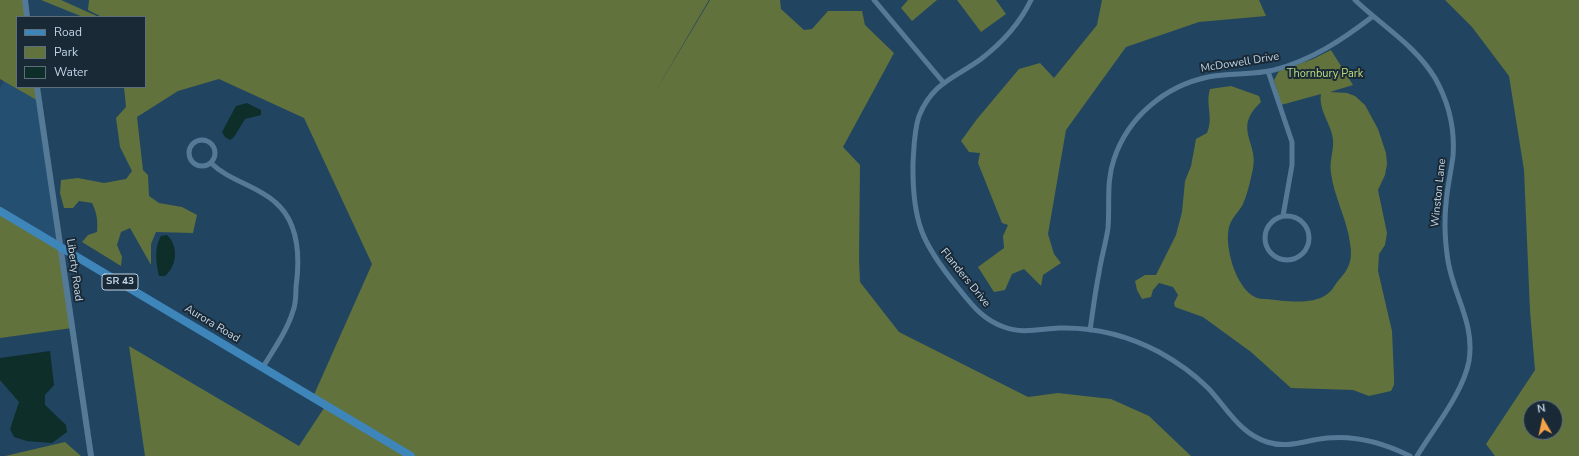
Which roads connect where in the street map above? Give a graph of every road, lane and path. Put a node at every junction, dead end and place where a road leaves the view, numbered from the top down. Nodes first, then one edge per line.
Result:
1 (25, 0) edge
2 (874, 0) edge
3 (1031, 0) edge
4 (1355, 0) edge
5 (27, 16) edge
6 (1372, 16) junction
7 (1268, 71) junction
8 (943, 82) junction
9 (37, 88) edge
10 (211, 164) junction
11 (0, 211) edge
12 (1283, 216) junction
13 (61, 247) junction
14 (1090, 330) junction
15 (264, 367) junction
16 (90, 456) edge
17 (411, 456) edge
18 (1410, 456) edge
19 (1417, 456) edge

1 - 5 street
2 - 8 street
3 - 8 street, Flanders Drive
4 - 6 street, Winston Lane
6 - 7 street, McDowell Drive
6 - 19 street, Winston Lane
7 - 12 street
7 - 14 street, McDowell Drive
8 - 14 street, Flanders Drive
9 - 13 street, Liberty Road
10 - 10 street
10 - 15 street
11 - 13 main road, Aurora Road / SR 43
12 - 12 street
13 - 15 main road, Aurora Road / SR 43
13 - 16 street, Liberty Road
14 - 18 street, Flanders Drive
15 - 17 main road, Aurora Road / SR 43

